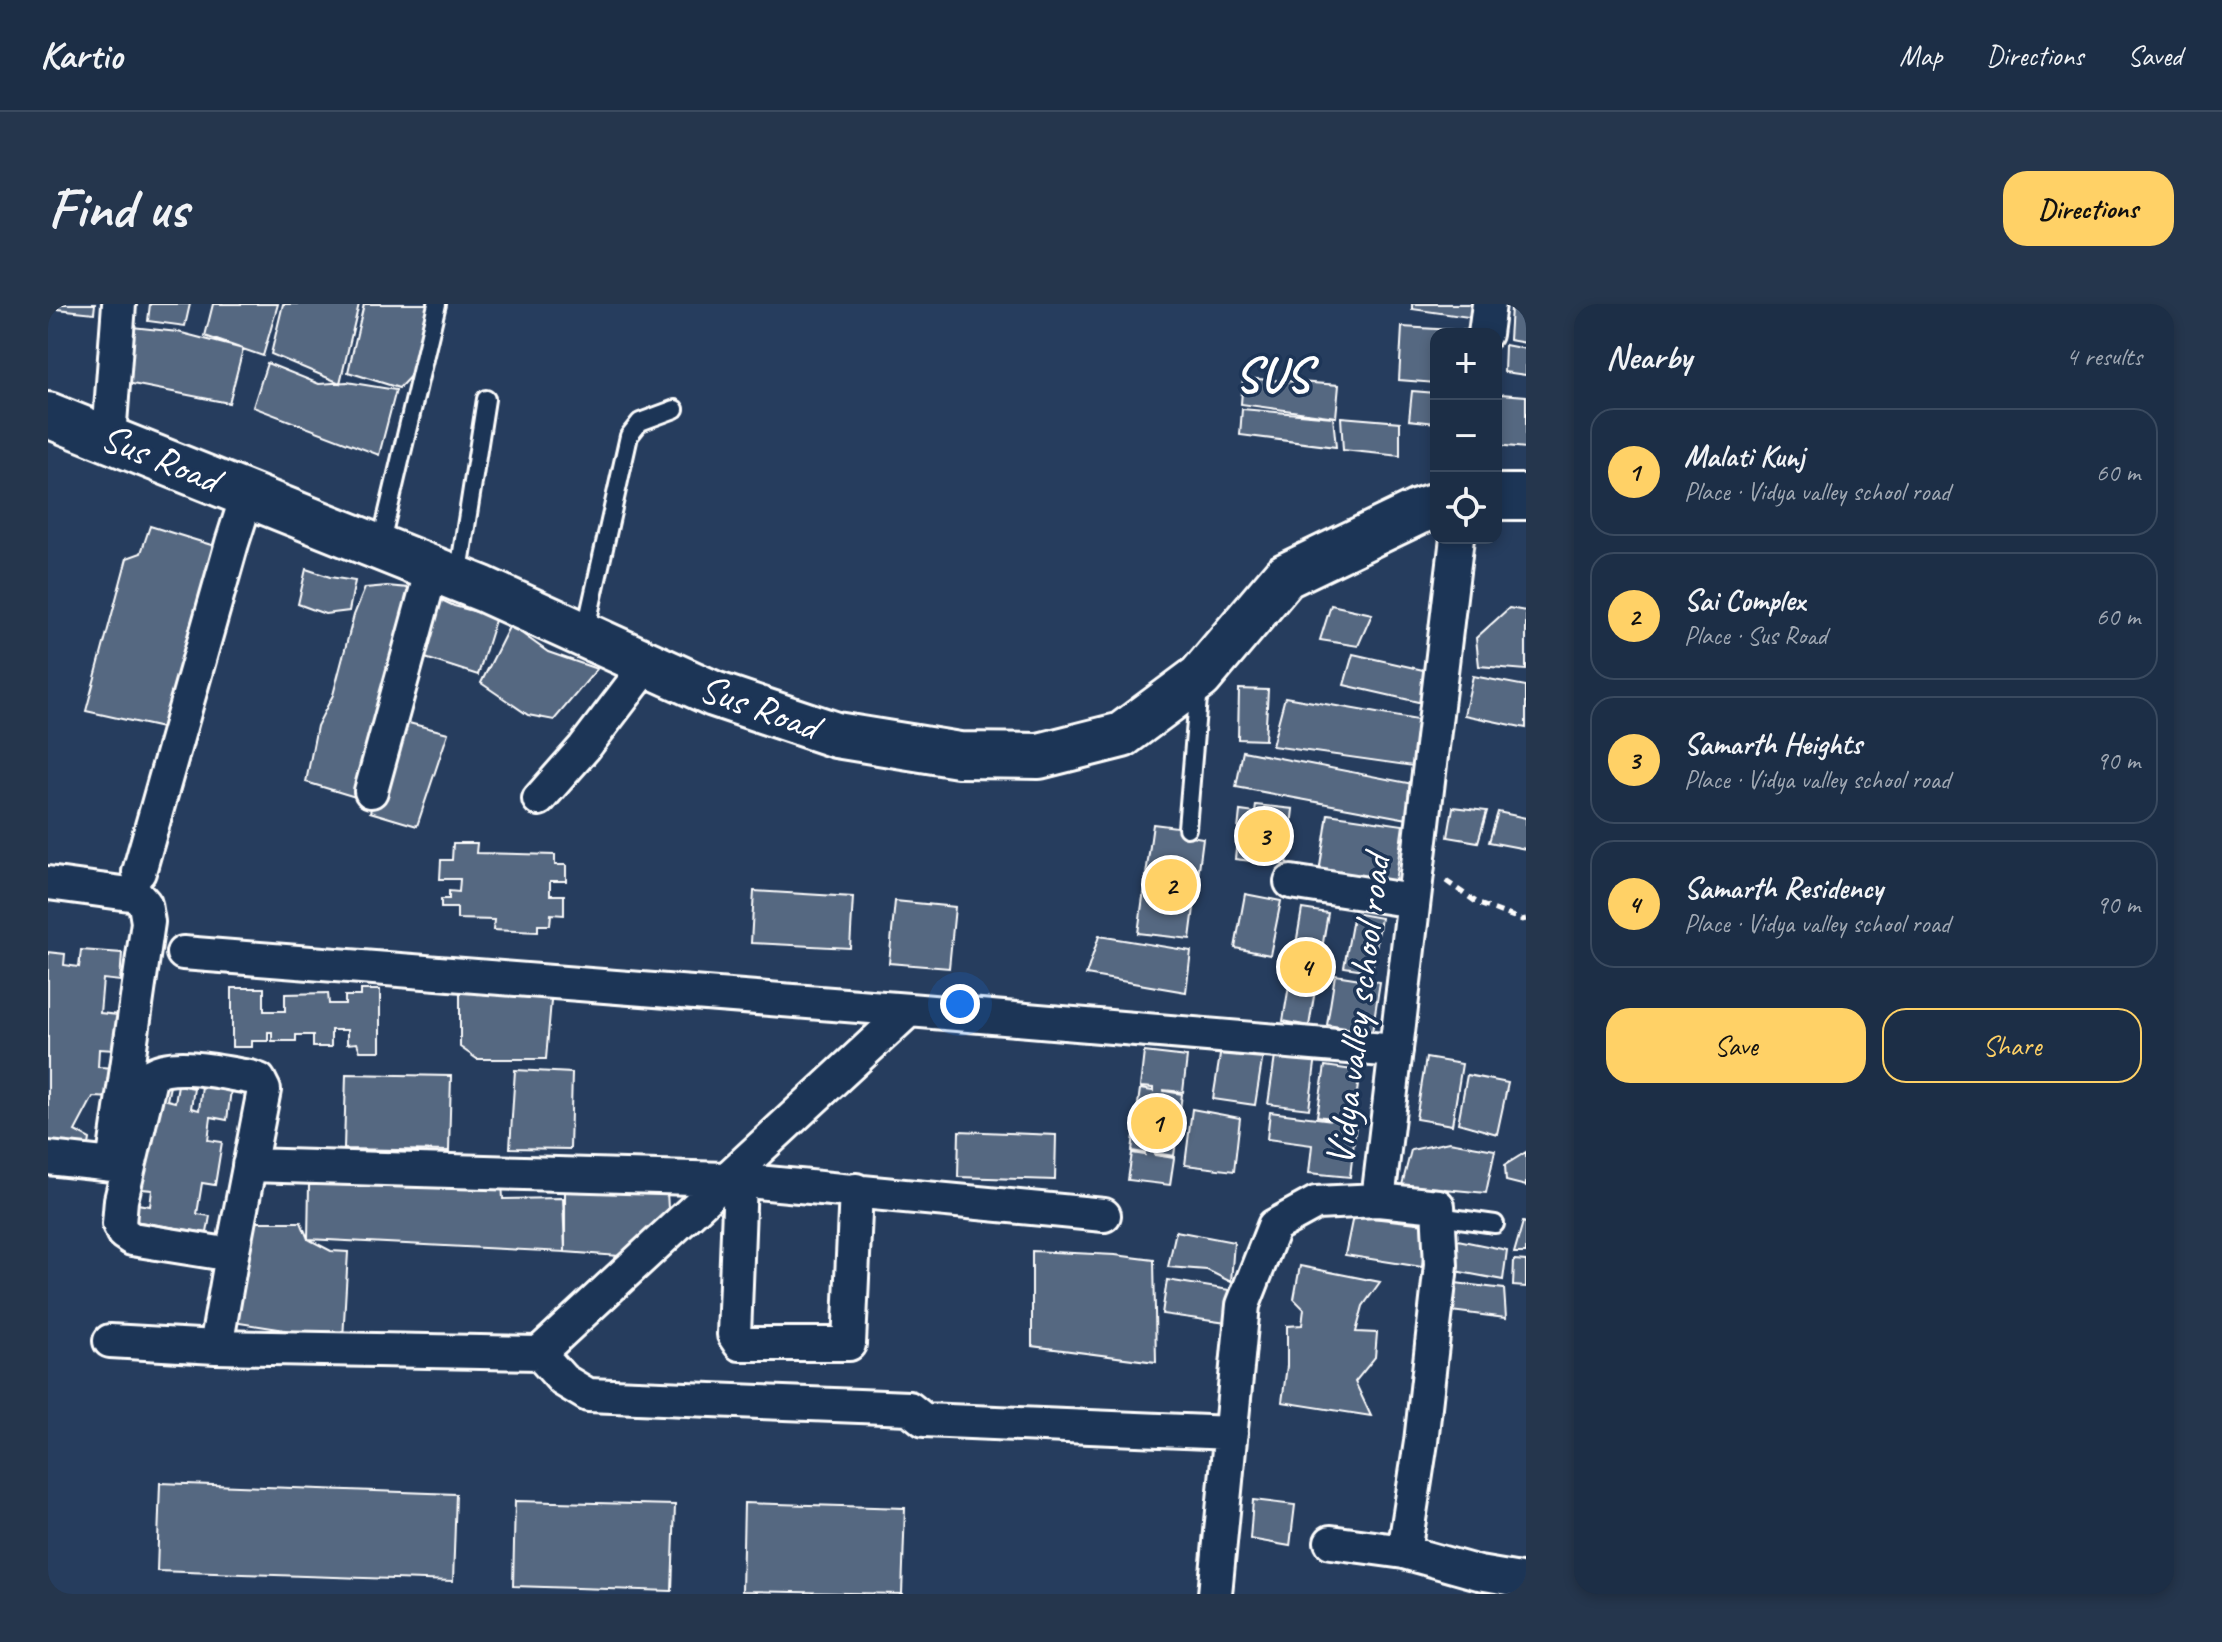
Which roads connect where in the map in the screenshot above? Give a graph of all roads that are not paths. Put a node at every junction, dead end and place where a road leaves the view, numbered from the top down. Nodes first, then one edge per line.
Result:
1 (119, 304) edge
2 (437, 304) edge
3 (1489, 304) edge
4 (1486, 328) edge
5 (486, 399) dead end
6 (675, 409) dead end
7 (48, 415) edge
8 (109, 437) junction
9 (248, 493) junction
10 (1502, 497) edge
11 (1526, 497) edge
12 (1430, 508) edge
13 (1456, 544) edge
14 (380, 547) junction
15 (444, 574) junction
16 (585, 635) junction
17 (648, 664) junction
18 (1200, 677) junction
19 (371, 791) dead end
20 (539, 799) dead end
21 (1187, 828) dead end
22 (139, 872) dead end
23 (1291, 882) dead end
24 (48, 883) edge
25 (1413, 901) junction
26 (183, 953) dead end
27 (909, 1010) junction
28 (1396, 1051) junction
29 (48, 1158) edge
30 (249, 1165) junction
31 (735, 1186) junction
32 (856, 1198) junction
33 (1378, 1200) junction
34 (1104, 1215) dead end
35 (1438, 1216) junction
36 (1495, 1224) dead end
37 (232, 1255) junction
38 (110, 1341) dead end
39 (216, 1347) junction
40 (539, 1353) junction
41 (1231, 1433) junction
42 (1331, 1542) dead end
43 (1404, 1552) junction
44 (1526, 1581) edge
45 (1215, 1594) edge

1 - 8 street
2 - 14 lane
3 - 4 street
5 - 15 lane
6 - 16 lane
7 - 8 main road, Sus Road
8 - 9 main road, Sus Road
9 - 14 main road, Sus Road
9 - 22 street
10 - 11 main road
12 - 18 main road, Sus Road
13 - 25 street, Vidya valley school road
14 - 15 main road, Sus Road
15 - 16 main road, Sus Road
15 - 19 street
16 - 17 main road, Sus Road
17 - 18 main road, Sus Road
17 - 20 street
18 - 21 lane
23 - 25 street
24 - 29 street
25 - 28 street, Vidya valley school road
26 - 27 street
27 - 28 street
27 - 31 street
28 - 33 street, Vidya valley school road
30 - 31 street
30 - 37 street
30 - 37 street
31 - 32 street
31 - 32 street
31 - 40 street
32 - 34 street
33 - 35 street
33 - 41 street, Vidya valley school road
35 - 36 lane
35 - 43 street
37 - 39 street
38 - 39 street
39 - 40 street
40 - 41 street
41 - 45 street, Vidya valley school road
42 - 43 street
43 - 44 street

